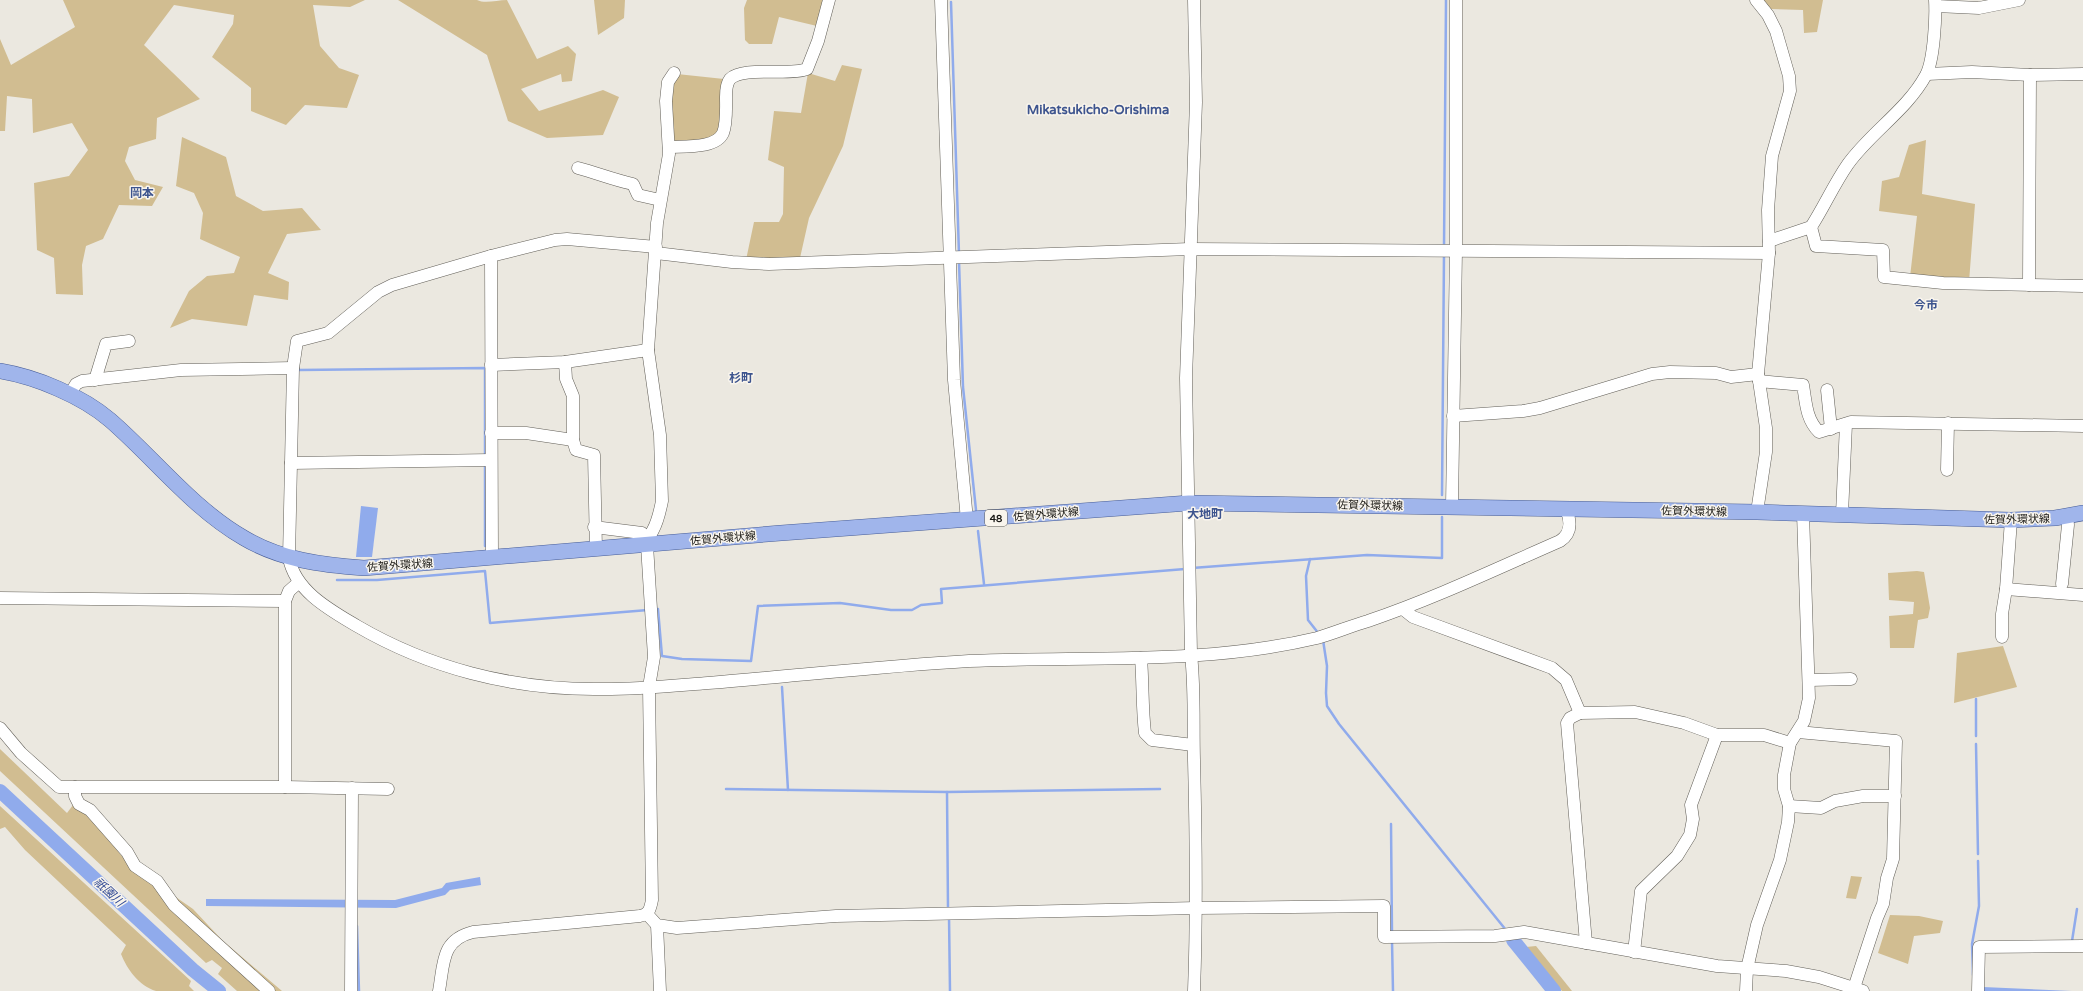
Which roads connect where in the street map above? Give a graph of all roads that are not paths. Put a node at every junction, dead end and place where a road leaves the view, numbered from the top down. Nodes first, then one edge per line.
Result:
1 (829, 0) edge
2 (941, 0) edge
3 (1194, 0) edge
4 (1456, 0) edge
5 (1756, 0) edge
6 (2019, 0) edge
7 (1933, 2) edge
8 (674, 73) dead end
9 (1927, 74) junction
10 (2083, 74) edge
11 (2030, 75) junction
12 (669, 147) junction
13 (578, 168) dead end
14 (660, 200) junction
15 (1811, 227) junction
16 (1769, 247) junction
17 (1190, 249) junction
18 (656, 250) junction
19 (1456, 250) junction
20 (491, 256) junction
21 (951, 258) junction
22 (2029, 285) junction
23 (2083, 286) edge
24 (129, 341) dead end
25 (648, 350) junction
26 (565, 362) junction
27 (491, 365) junction
28 (293, 368) junction
29 (0, 370) edge
30 (1759, 378) junction
31 (95, 380) junction
32 (1827, 390) dead end
33 (70, 394) junction
34 (1453, 416) junction
35 (1846, 424) junction
36 (1948, 424) junction
37 (2083, 426) edge
38 (1830, 429) junction
39 (491, 433) junction
40 (573, 440) junction
41 (491, 460) junction
42 (291, 463) junction
43 (1947, 470) dead end
44 (1189, 503) junction
45 (1452, 506) junction
46 (1566, 509) junction
47 (1757, 512) junction
48 (1803, 513) junction
49 (1842, 514) junction
50 (2078, 515) edge
51 (967, 520) junction
52 (2011, 520) junction
53 (594, 527) junction
54 (648, 541) junction
55 (596, 549) junction
56 (288, 558) junction
57 (492, 558) junction
58 (298, 583) junction
59 (2062, 584) dead end
60 (2006, 589) junction
61 (2083, 595) edge
62 (0, 598) edge
63 (285, 601) junction
64 (1403, 609) junction
65 (2002, 637) dead end
66 (1192, 654) junction
67 (1141, 658) junction
68 (1851, 679) dead end
69 (1810, 680) junction
70 (649, 687) junction
71 (1580, 713) junction
72 (0, 728) edge
73 (1798, 732) junction
74 (1717, 735) junction
75 (1790, 743) junction
76 (1193, 744) junction
77 (75, 787) junction
78 (285, 787) junction
79 (352, 788) junction
80 (388, 789) dead end
81 (1894, 796) junction
82 (1789, 806) junction
83 (1197, 908) junction
84 (647, 914) junction
85 (657, 925) junction
86 (1586, 943) junction
87 (2083, 946) edge
88 (1634, 952) junction
89 (1747, 969) junction
90 (1858, 990) edge
91 (269, 991) edge
92 (351, 991) edge
93 (439, 991) edge
94 (660, 991) edge
95 (1194, 991) edge
96 (1746, 991) edge
97 (1978, 991) edge

1 - 12 street
2 - 21 street
3 - 17 street
4 - 19 street
5 - 16 street
6 - 7 street
7 - 9 street
8 - 12 street
9 - 11 street
9 - 15 street
10 - 11 street
11 - 22 street
12 - 14 street
13 - 14 street
14 - 18 street
15 - 16 street
15 - 22 street
16 - 19 street
16 - 30 street
17 - 19 street
17 - 21 street
17 - 44 street
18 - 20 street
18 - 21 street
18 - 25 street
19 - 34 street
20 - 27 street
20 - 28 street
21 - 51 street
22 - 23 street
24 - 31 street
25 - 26 street
25 - 54 street
26 - 27 street
26 - 40 street
27 - 39 street
28 - 31 street
28 - 42 street
29 - 33 main road, 佐賀外環状線 / 48
30 - 34 street
30 - 38 street
30 - 47 street
31 - 33 street
32 - 38 street
33 - 56 main road, 佐賀外環状線 / 48
34 - 45 street
35 - 36 street
35 - 38 street
35 - 49 street
36 - 37 street
36 - 43 street
39 - 40 street
39 - 41 street
40 - 53 street
41 - 42 street
41 - 57 street
42 - 56 street
44 - 45 main road, 佐賀外環状線 / 48
44 - 51 main road, 佐賀外環状線 / 48
44 - 66 street
45 - 46 main road, 佐賀外環状線 / 48
46 - 47 main road, 佐賀外環状線 / 48
46 - 64 street
47 - 48 main road, 佐賀外環状線 / 48
48 - 49 main road, 佐賀外環状線 / 48
48 - 69 street
49 - 52 main road, 佐賀外環状線 / 48
50 - 52 main road, 佐賀外環状線 / 48
50 - 59 street
51 - 54 main road, 佐賀外環状線 / 48
52 - 60 street
53 - 54 street
53 - 55 street
54 - 55 main road, 佐賀外環状線 / 48
54 - 70 street
55 - 57 main road, 佐賀外環状線 / 48
56 - 57 main road, 佐賀外環状線 / 48
56 - 58 street
58 - 63 street
58 - 70 street
60 - 61 street
60 - 65 street
62 - 63 street
63 - 78 street
64 - 66 street
64 - 71 street
66 - 67 street
66 - 76 street
67 - 70 street
67 - 76 street
68 - 69 street
69 - 73 street
70 - 84 street
71 - 74 street
71 - 86 street
72 - 77 street
73 - 75 street
73 - 81 street
74 - 75 street
74 - 88 street
75 - 82 street
76 - 83 street
77 - 78 street
77 - 91 street
78 - 79 street
79 - 80 street
79 - 92 street
81 - 82 street
81 - 90 street
82 - 89 street
83 - 85 street
83 - 86 street
83 - 95 street
84 - 85 street
84 - 93 street
85 - 94 street
86 - 88 street
87 - 97 street
88 - 89 street
89 - 90 street
89 - 96 street

